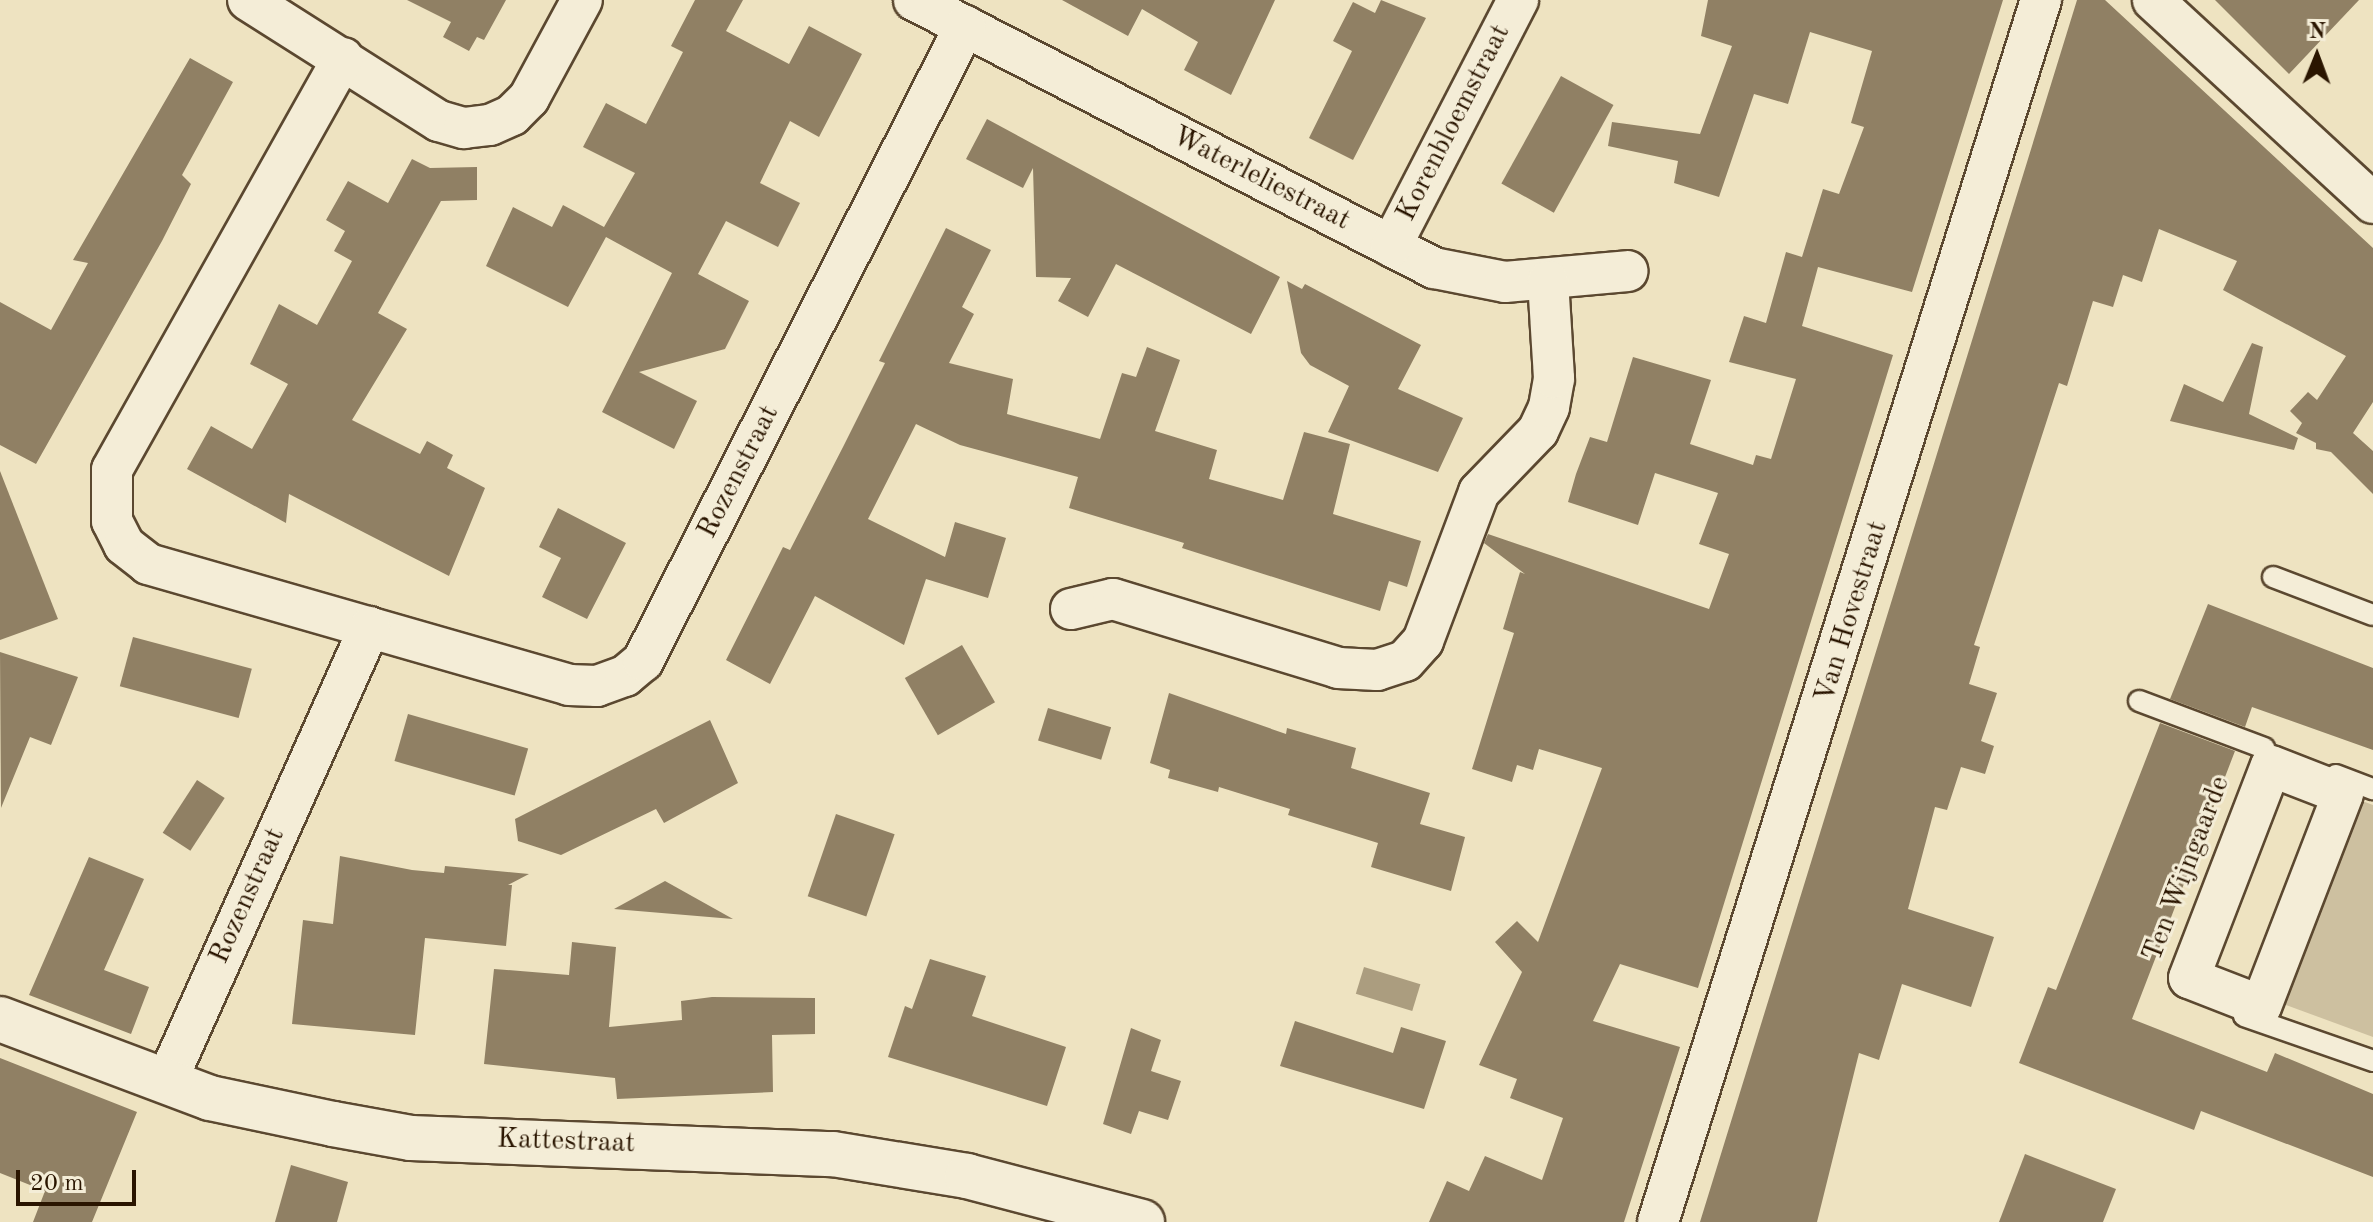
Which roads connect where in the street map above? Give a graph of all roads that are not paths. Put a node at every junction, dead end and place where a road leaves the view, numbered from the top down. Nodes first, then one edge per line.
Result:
1 (248, 0) edge
2 (582, 0) edge
3 (914, 0) edge
4 (1518, 0) edge
5 (2041, 0) edge
6 (2153, 0) edge
7 (965, 26) junction
8 (343, 58) junction
9 (2373, 203) edge
10 (1391, 246) junction
11 (1628, 271) dead end
12 (1548, 281) junction
13 (2273, 577) dead end
14 (1071, 609) dead end
15 (2373, 615) edge
16 (370, 627) junction
17 (2139, 701) dead end
18 (2267, 757) junction
19 (2373, 789) edge
20 (0, 1019) edge
21 (2373, 1061) edge
22 (168, 1078) junction
23 (1142, 1222) edge
24 (1658, 1222) edge

1 - 8 street
2 - 8 street
3 - 7 street, Waterleliestraat
4 - 10 street, Korenbloemstraat
5 - 24 street, Van Hovestraat
6 - 9 street
7 - 10 street, Waterleliestraat
7 - 16 street, Rozenstraat
8 - 16 street, Rozenstraat
10 - 12 street, Waterleliestraat
11 - 12 street, Waterleliestraat
12 - 14 street
13 - 15 lane
16 - 22 street, Rozenstraat
17 - 18 lane, Ten Wijngaarde
18 - 18 street
18 - 19 lane, Ten Wijngaarde
18 - 21 lane, Ten Wijngaarde
20 - 22 street, Kattestraat
22 - 23 street, Kattestraat

